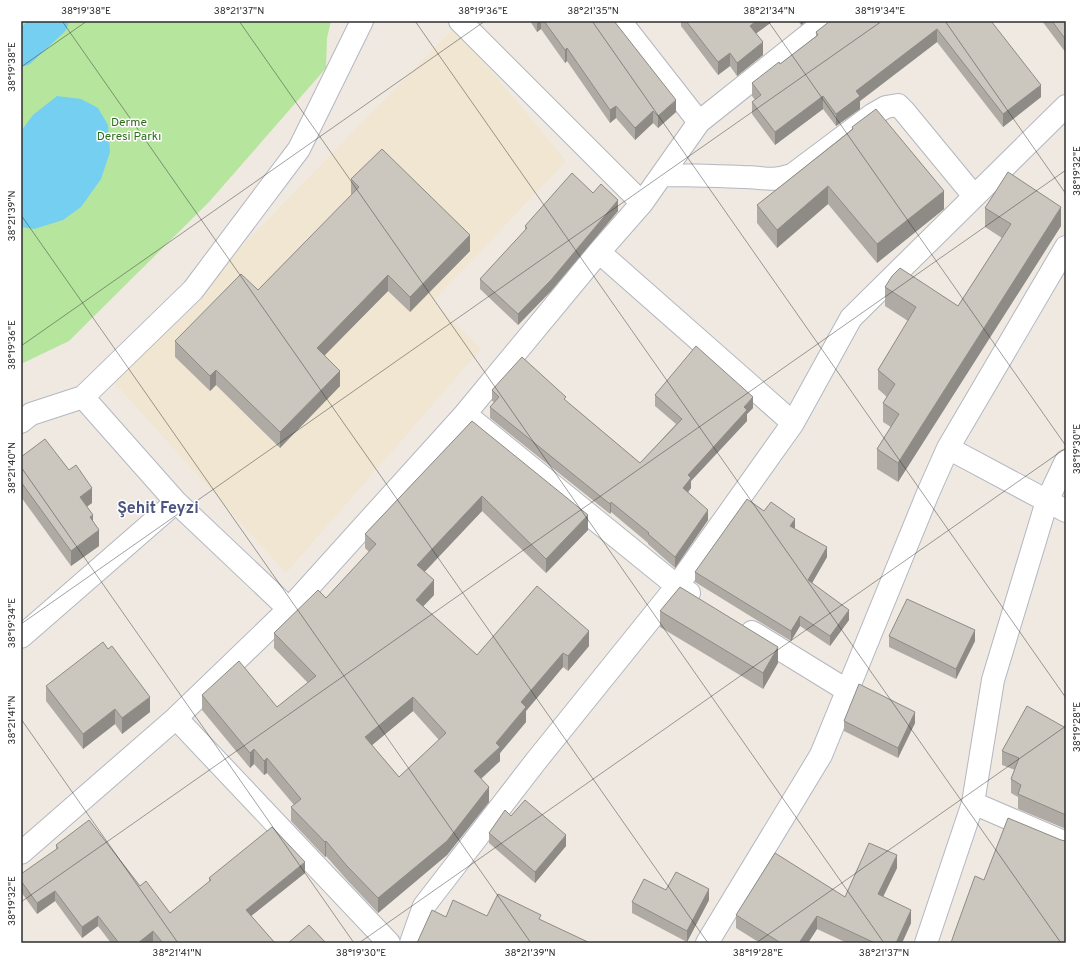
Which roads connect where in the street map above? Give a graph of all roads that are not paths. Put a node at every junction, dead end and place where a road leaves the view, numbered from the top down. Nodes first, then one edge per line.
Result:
1 (362, 21) edge
2 (460, 21) edge
3 (620, 21) edge
4 (826, 21) edge
5 (1066, 106) edge
6 (699, 122) junction
7 (662, 175) junction
8 (974, 196) junction
9 (642, 203) junction
10 (1066, 247) edge
11 (598, 252) junction
12 (83, 396) junction
13 (465, 414) junction
14 (21, 422) edge
15 (793, 424) junction
16 (948, 448) junction
17 (1066, 461) edge
18 (1047, 501) junction
19 (176, 502) junction
20 (1066, 511) edge
21 (677, 586) junction
22 (703, 602) edge
23 (289, 609) junction
24 (736, 622) edge
25 (21, 637) edge
26 (848, 690) junction
27 (176, 718) junction
28 (973, 803) junction
29 (1066, 843) edge
30 (21, 853) edge
31 (389, 943) edge
32 (411, 943) edge
33 (707, 943) edge
34 (926, 943) edge

1 - 12 street
2 - 9 street
3 - 6 street
4 - 6 street
5 - 8 street
6 - 7 street
7 - 8 street
7 - 9 street
8 - 15 street
9 - 11 street
10 - 16 street
11 - 13 street
11 - 15 street
12 - 14 street
12 - 19 street
13 - 21 street
13 - 23 street
15 - 21 street
16 - 18 street
16 - 26 street
17 - 18 street
18 - 20 street
18 - 28 street
19 - 23 street
19 - 25 street
21 - 22 street
21 - 32 street
23 - 27 street
24 - 26 street
26 - 33 street
27 - 30 street
27 - 31 street
28 - 29 street
28 - 34 street

